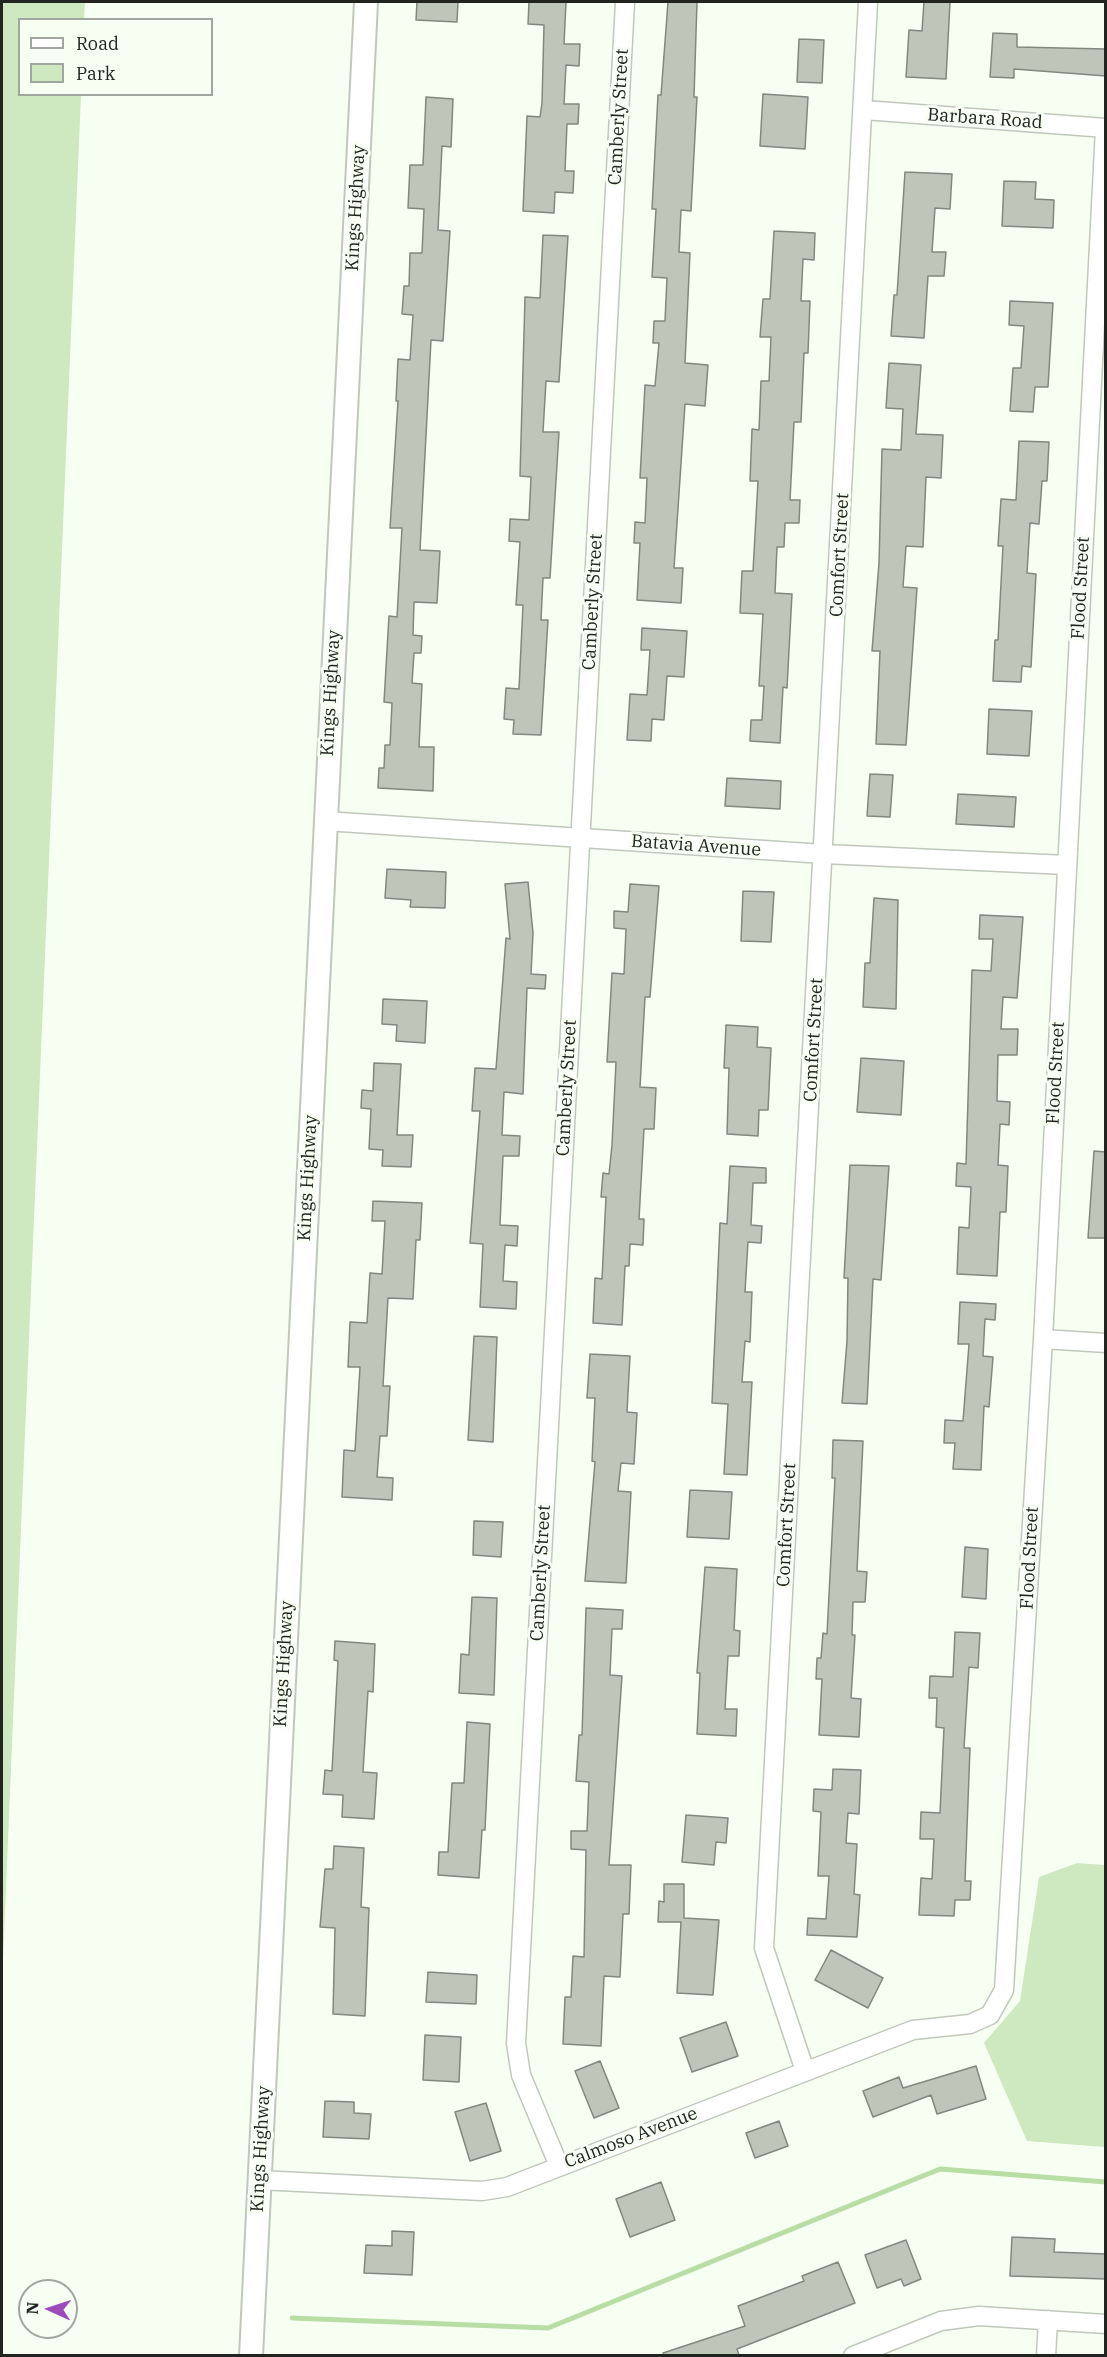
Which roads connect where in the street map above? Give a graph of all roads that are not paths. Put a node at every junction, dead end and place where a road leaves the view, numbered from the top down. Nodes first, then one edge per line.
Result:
1 (366, 2) edge
2 (625, 2) edge
3 (868, 2) edge
4 (864, 110) junction
5 (1105, 128) edge
6 (1099, 369) edge
7 (325, 820) junction
8 (580, 838) junction
9 (824, 854) junction
10 (1067, 865) junction
11 (1043, 1339) junction
12 (1106, 1343) edge
13 (990, 2015) joint
14 (805, 2072) junction
15 (559, 2166) junction
16 (259, 2180) junction
17 (1048, 2320) junction
18 (1106, 2324) edge
19 (251, 2355) edge
20 (853, 2355) edge
21 (1046, 2355) edge

1 - 7 street, Kings Highway
2 - 8 street, Camberly Street
3 - 4 street, Comfort Street
4 - 5 street, Barbara Road
4 - 9 street, Comfort Street
5 - 6 street, Flood Street
6 - 10 street, Flood Street
7 - 8 street, Batavia Avenue
7 - 16 street, Kings Highway
8 - 9 street, Batavia Avenue
8 - 15 street, Camberly Street
9 - 10 street, Batavia Avenue
9 - 14 street, Comfort Street
10 - 11 street, Flood Street
11 - 12 street
11 - 13 street, Flood Street
13 - 14 street, Calmoso Avenue
14 - 15 street, Calmoso Avenue
15 - 16 street, Calmoso Avenue
16 - 19 street, Kings Highway
17 - 18 street
17 - 20 street
17 - 21 street

